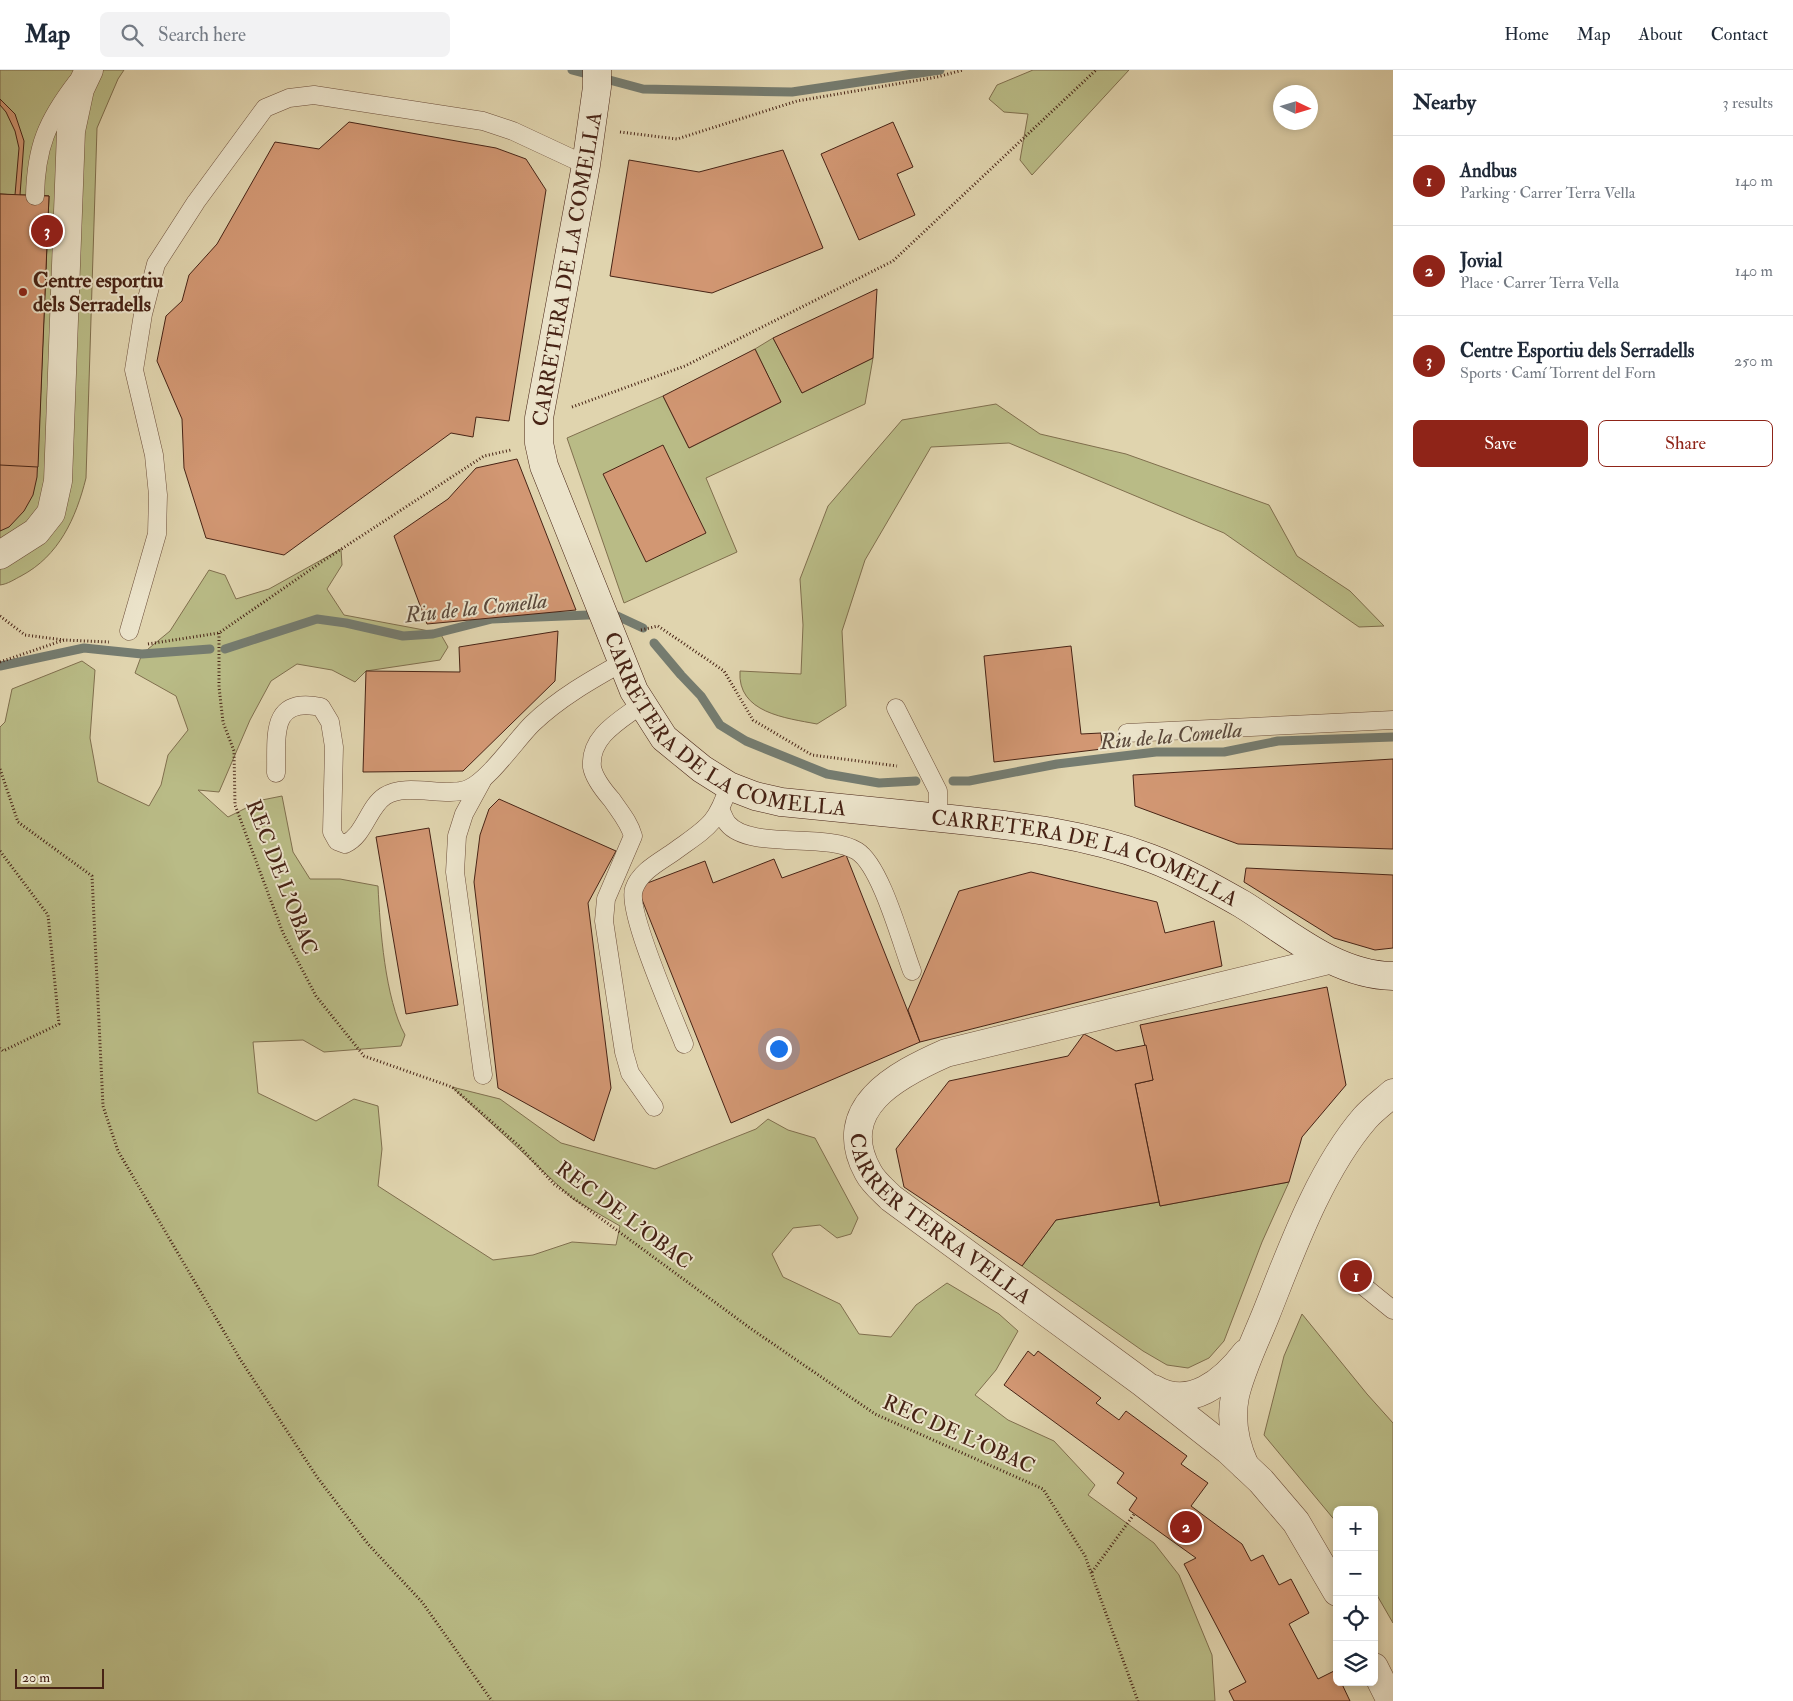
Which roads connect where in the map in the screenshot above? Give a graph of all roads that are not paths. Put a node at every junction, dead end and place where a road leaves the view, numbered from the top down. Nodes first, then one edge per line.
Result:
1 (87, 70) edge
2 (597, 78) edge
3 (586, 165) junction
4 (35, 196) dead end
5 (0, 555) edge
6 (129, 631) dead end
7 (624, 662) junction
8 (642, 704) junction
9 (896, 708) dead end
10 (1393, 720) edge
11 (1128, 733) dead end
12 (276, 773) dead end
13 (483, 779) junction
14 (729, 786) junction
15 (721, 811) junction
16 (938, 818) junction
17 (1329, 960) junction
18 (912, 971) dead end
19 (1389, 978) edge
20 (684, 1044) dead end
21 (483, 1075) dead end
22 (1389, 1100) edge
23 (654, 1107) dead end
24 (1351, 1276) dead end
25 (1393, 1310) edge
26 (1261, 1326) junction
27 (1144, 1383) junction
28 (1245, 1466) junction
29 (1333, 1585) edge
30 (1378, 1675) edge
31 (1391, 1701) edge

1 - 4 lane
1 - 5 street
2 - 3 street, CARRETERA DE LA COMELLA
3 - 6 lane
3 - 7 street, CARRETERA DE LA COMELLA
7 - 8 street, CARRETERA DE LA COMELLA
7 - 13 lane
8 - 14 street, CARRETERA DE LA COMELLA
8 - 23 lane
9 - 16 lane
10 - 11 lane
12 - 13 lane
13 - 21 lane
14 - 15 lane
14 - 16 street, CARRETERA DE LA COMELLA
15 - 18 lane
15 - 20 lane
16 - 17 street, CARRETERA DE LA COMELLA
17 - 19 street, CARRETERA DE LA COMELLA
17 - 27 street, CARRER TERRA VELLA
22 - 26 street
24 - 25 lane
26 - 27 street
26 - 28 street
27 - 28 street, CARRER TERRA VELLA
28 - 29 street, CARRER TERRA VELLA
30 - 31 street

